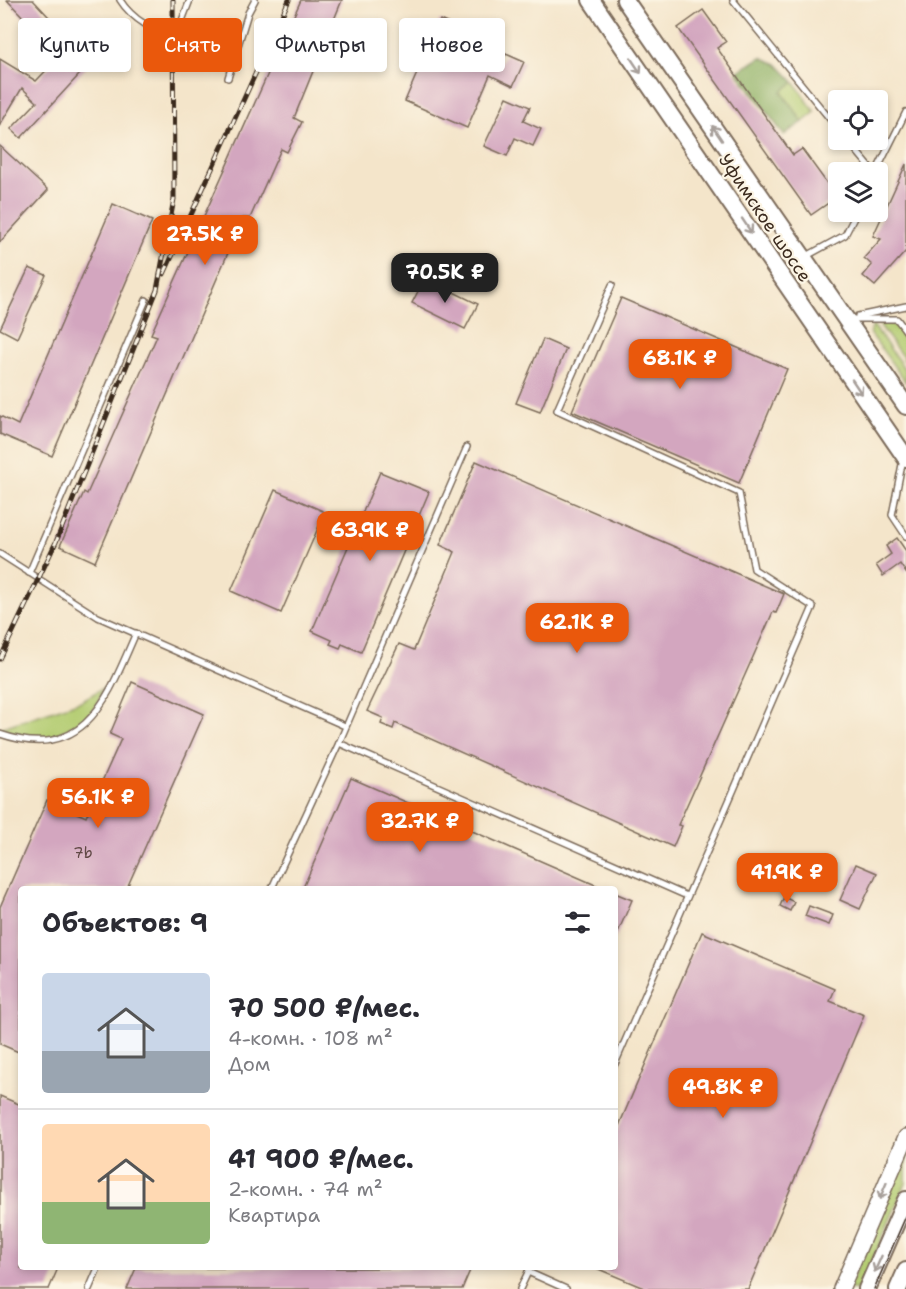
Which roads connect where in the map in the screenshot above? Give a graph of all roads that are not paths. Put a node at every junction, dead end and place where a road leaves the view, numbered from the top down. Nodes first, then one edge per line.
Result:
1 (120, 0) edge
2 (190, 0) edge
3 (255, 0) edge
4 (591, 0) edge
5 (626, 0) edge
6 (734, 0) edge
7 (228, 78) dead end
8 (906, 112) edge
9 (828, 117) edge
10 (856, 150) edge
11 (866, 162) edge
12 (880, 162) edge
13 (852, 222) edge
14 (799, 261) junction
15 (612, 285) dead end
16 (146, 300) dead end
17 (906, 306) edge
18 (844, 319) junction
19 (906, 331) edge
20 (905, 401) edge
21 (467, 447) dead end
22 (905, 457) edge
23 (906, 536) edge
24 (0, 554) edge
25 (29, 573) junction
26 (136, 633) junction
27 (345, 726) junction
28 (0, 734) edge
29 (339, 743) junction
30 (273, 886) edge
31 (687, 896) junction
32 (618, 1057) edge
33 (906, 1137) edge
34 (906, 1200) edge
35 (97, 1270) edge
36 (529, 1270) edge
37 (906, 1271) edge
38 (89, 1289) edge
39 (520, 1289) edge
40 (566, 1289) edge
41 (841, 1289) edge
42 (867, 1289) edge
43 (898, 1289) edge

1 - 2 lane
3 - 7 lane
4 -> 22 main road, Уфимское шоссе
14 -> 5 main road, Уфимское шоссе
6 - 9 lane
8 - 12 lane
10 - 11 lane
13 - 14 lane
14 - 18 main road, Уфимское шоссе
15 - 31 lane
16 - 25 lane
17 - 18 lane
18 - 19 lane
18 - 20 main road, Уфимское шоссе
21 - 27 lane
22 - 23 lane
24 - 25 lane
25 - 26 lane
26 - 27 lane
26 - 28 lane
27 - 29 lane
29 - 30 lane
29 - 31 lane
31 - 32 lane
33 -> 41 street
34 -> 42 main road
35 - 38 lane
36 - 39 lane
36 - 40 lane
37 - 43 main road

